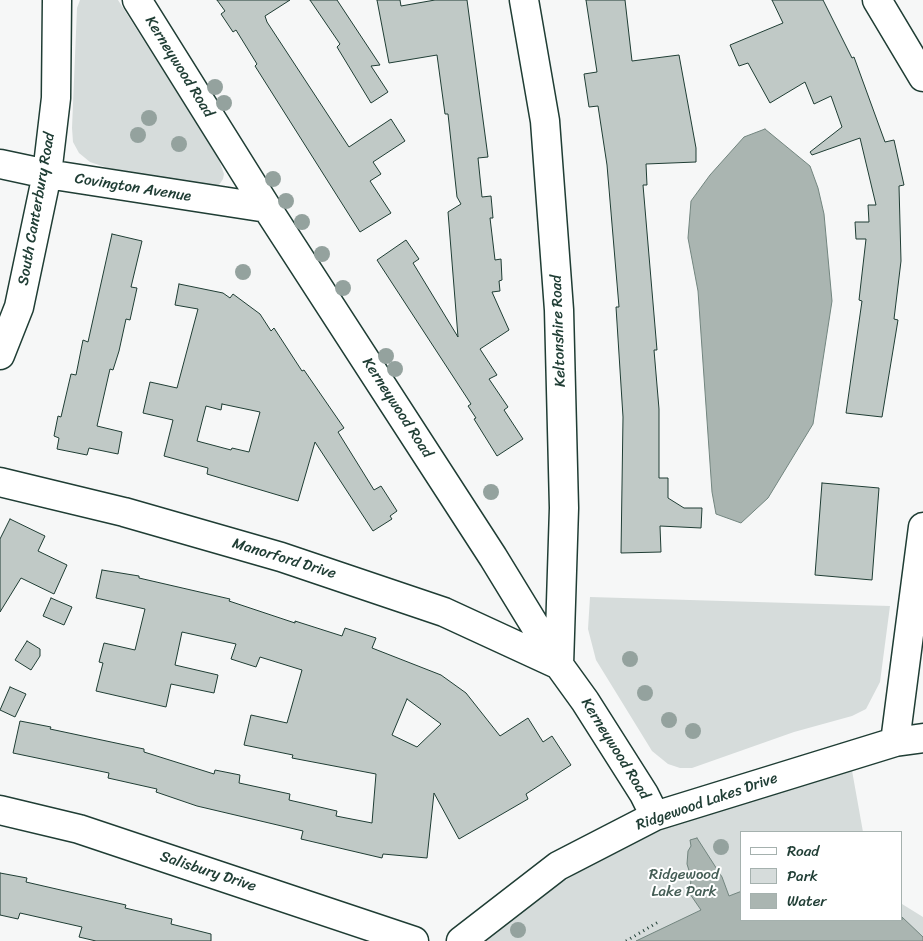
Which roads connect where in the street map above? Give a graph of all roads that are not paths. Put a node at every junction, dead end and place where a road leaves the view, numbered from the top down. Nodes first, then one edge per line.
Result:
1 (56, 0) edge
2 (137, 0) edge
3 (524, 0) edge
4 (877, 0) edge
5 (923, 77) edge
6 (0, 164) edge
7 (47, 174) junction
8 (268, 208) junction
9 (0, 355) edge
10 (0, 482) edge
11 (923, 527) edge
12 (559, 665) junction
13 (923, 738) edge
14 (895, 742) junction
15 (0, 810) edge
16 (655, 816) junction
17 (414, 941) edge
18 (461, 941) edge

1 - 7 street, South Canterbury Road
2 - 8 street, Kerneywood Road
3 - 12 street, Keltonshire Road
4 - 5 street
6 - 7 street, Covington Avenue
7 - 8 street, Covington Avenue
7 - 9 street, South Canterbury Road
8 - 12 street, Kerneywood Road
10 - 12 street, Manorford Drive
11 - 14 street
12 - 16 street, Kerneywood Road
13 - 14 street, Ridgewood Lakes Drive
14 - 16 street, Ridgewood Lakes Drive
15 - 17 street, Salisbury Drive
16 - 18 street, Ridgewood Lakes Drive

